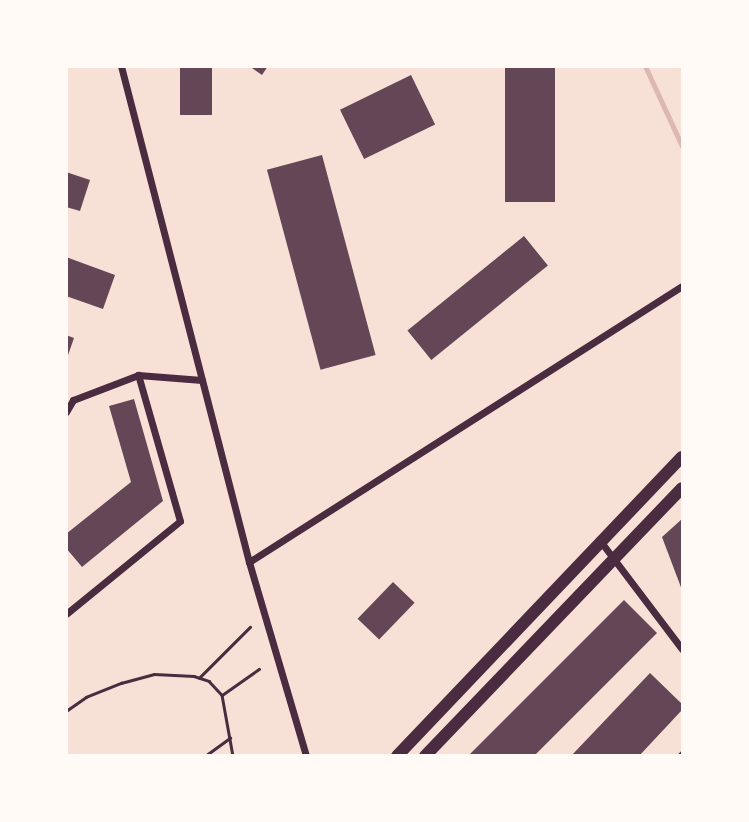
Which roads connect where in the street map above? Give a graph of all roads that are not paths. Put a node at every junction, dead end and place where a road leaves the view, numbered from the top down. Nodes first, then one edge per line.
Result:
1 (121, 66) edge
2 (682, 286) edge
3 (138, 375) junction
4 (202, 380) junction
5 (66, 412) edge
6 (682, 457) edge
7 (682, 488) edge
8 (601, 542) junction
9 (615, 559) junction
10 (249, 562) junction
11 (66, 614) edge
12 (682, 649) edge
13 (306, 755) edge
14 (397, 755) edge
15 (425, 755) edge

1 - 4 street
2 - 10 street
3 - 4 street
3 - 5 street
3 - 11 street
4 - 10 street
6 - 8 street
7 - 9 street
8 - 9 street
8 - 14 street
9 - 12 street
9 - 15 street
10 - 13 street

